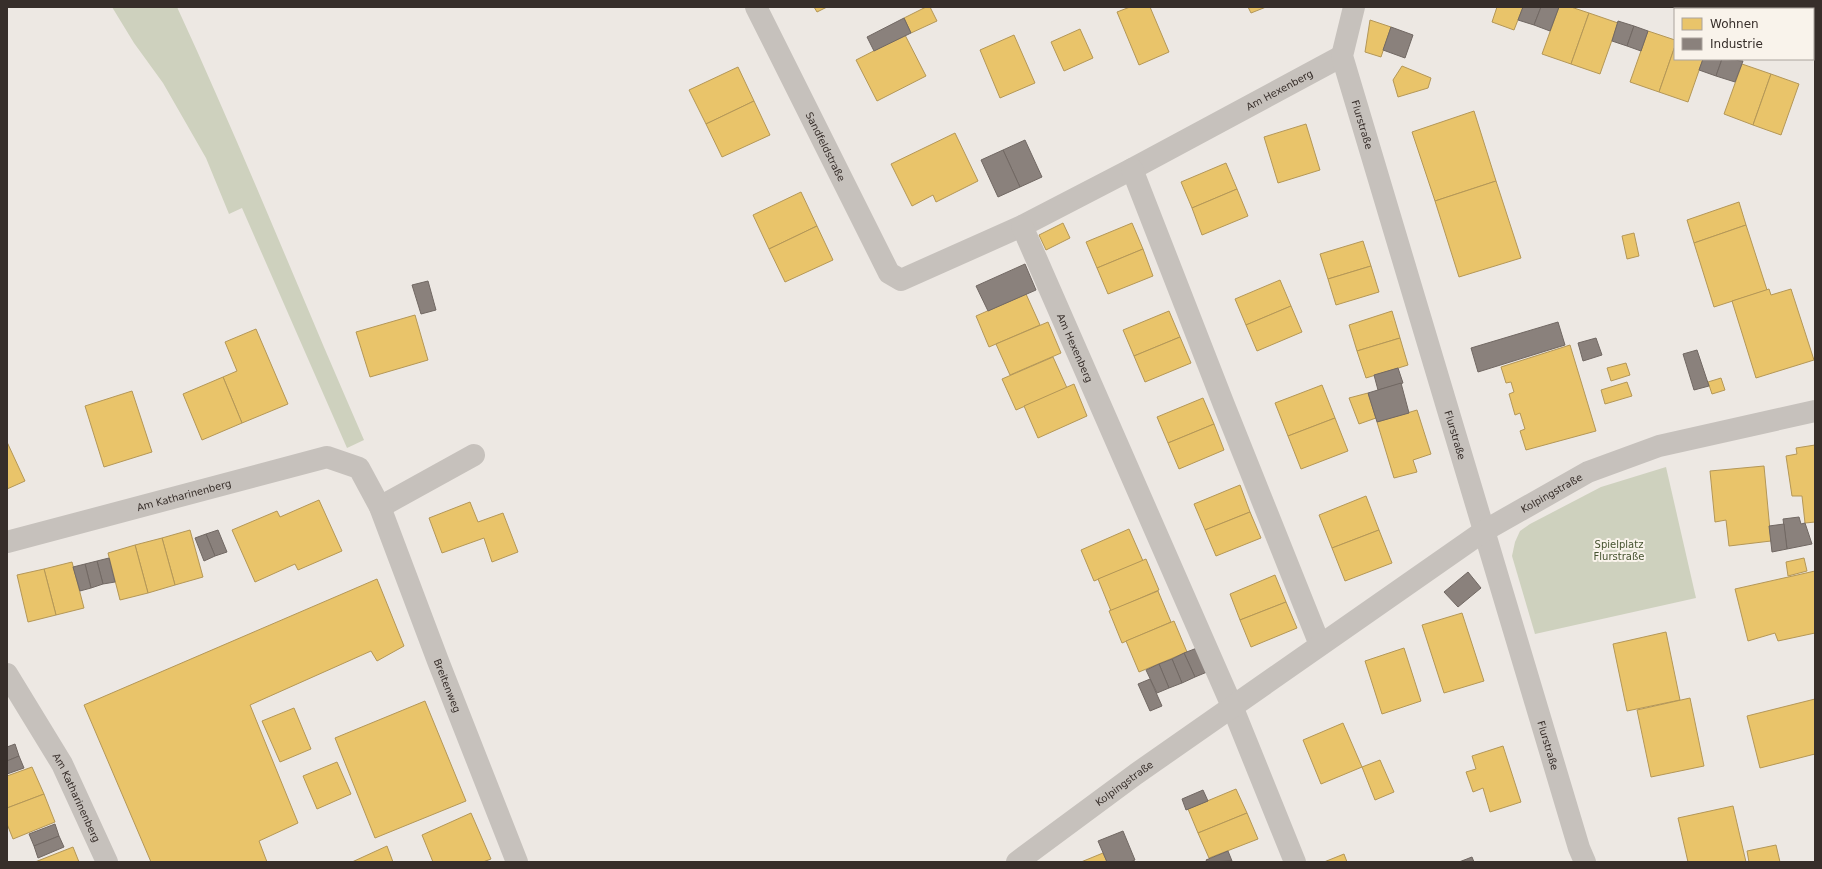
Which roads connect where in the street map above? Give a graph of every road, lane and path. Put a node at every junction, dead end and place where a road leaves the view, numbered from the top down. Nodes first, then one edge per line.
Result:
1 (756, 7) edge
2 (1354, 7) edge
3 (1342, 56) junction
4 (1132, 169) junction
5 (1022, 226) junction
6 (901, 280) joint
7 (1815, 411) edge
8 (474, 455) dead end
9 (359, 468) joint
10 (380, 508) junction
11 (1484, 531) junction
12 (7, 542) edge
13 (1320, 645) junction
14 (7, 674) edge
15 (1232, 706) junction
16 (107, 862) edge
17 (517, 862) edge
18 (1017, 862) edge
19 (1295, 862) edge
20 (1585, 862) edge

1 - 6 street, Sandfeldstraße
2 - 3 street
3 - 4 street, Am Hexenberg
3 - 11 street, Flurstraße
4 - 5 street, Am Hexenberg
4 - 13 street
5 - 6 street, Am Hexenberg
5 - 15 street, Am Hexenberg
7 - 11 street, Kolpingstraße
8 - 10 street
9 - 10 street, Breitenweg
9 - 12 street, Am Katharinenberg
10 - 17 street, Breitenweg
11 - 13 street, Kolpingstraße
11 - 20 street, Flurstraße
13 - 15 street, Kolpingstraße
14 - 16 street, Am Katharinenberg
15 - 18 street, Kolpingstraße
15 - 19 street

